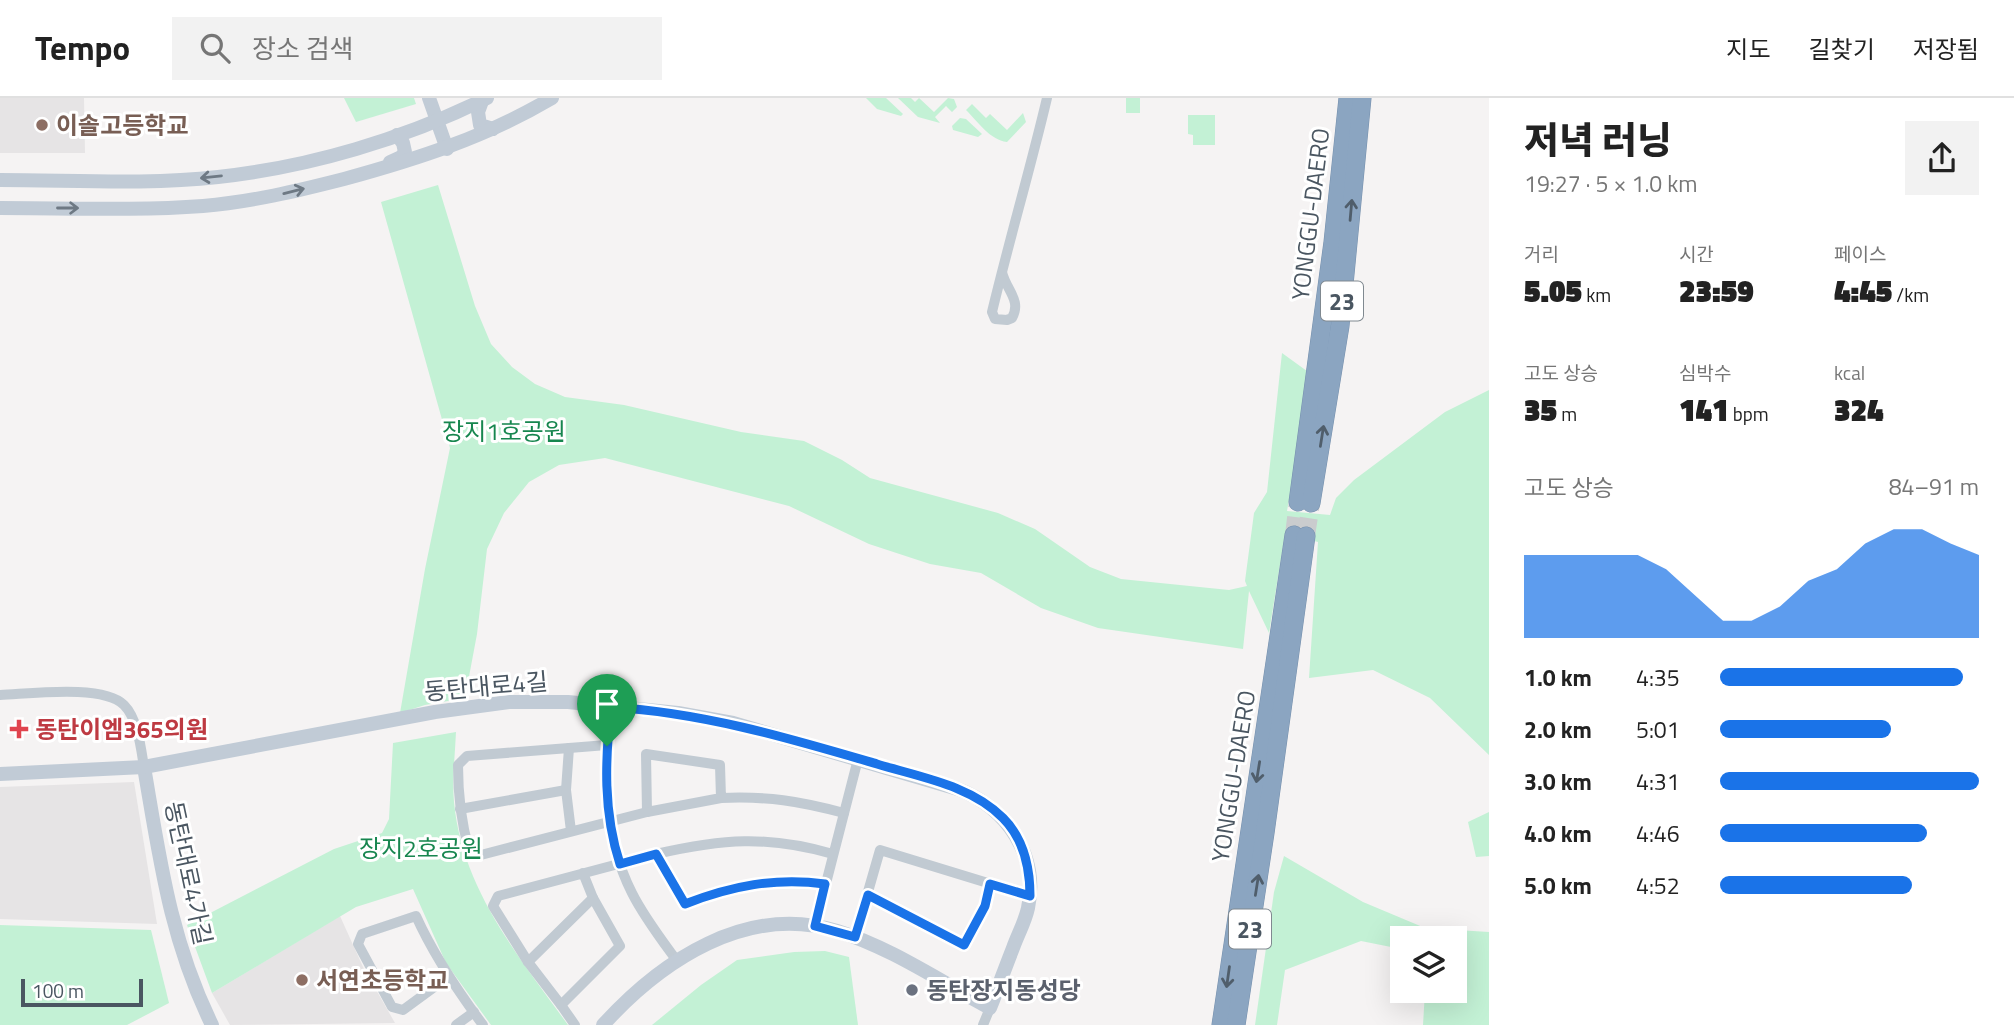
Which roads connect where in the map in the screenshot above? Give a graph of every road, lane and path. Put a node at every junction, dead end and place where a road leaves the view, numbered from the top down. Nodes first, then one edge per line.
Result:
1 (429, 98) edge
2 (552, 98) edge
3 (1047, 98) edge
4 (1348, 98) edge
5 (1362, 98) edge
6 (484, 99) edge
7 (437, 121) junction
8 (493, 129) junction
9 (397, 135) junction
10 (447, 149) junction
11 (366, 173) junction
12 (0, 180) edge
13 (0, 208) edge
14 (1002, 272) dead end
15 (1300, 535) tunnel mouth
16 (0, 695) edge
17 (611, 707) junction
18 (607, 746) junction
19 (569, 748) junction
20 (858, 759) junction
21 (144, 767) junction
22 (0, 774) edge
23 (566, 790) junction
24 (721, 798) junction
25 (460, 809) junction
26 (647, 812) junction
27 (844, 813) junction
28 (609, 821) junction
29 (571, 831) junction
30 (1257, 835) junction
31 (656, 854) junction
32 (833, 854) junction
33 (620, 864) junction
34 (583, 873) junction
35 (825, 884) junction
36 (990, 884) junction
37 (868, 895) junction
38 (1030, 896) junction
39 (593, 898) junction
40 (815, 926) junction
41 (855, 937) junction
42 (677, 961) junction
43 (528, 962) junction
44 (448, 977) junction
45 (561, 1005) junction
46 (990, 1008) junction
47 (474, 1012) junction
48 (212, 1025) edge
49 (456, 1025) edge
50 (483, 1025) edge
51 (575, 1025) edge
52 (603, 1025) edge
53 (983, 1025) edge
54 (1221, 1025) edge
55 (1236, 1025) edge

1 - 7 street
2 - 8 street
3 - 14 street
4 -> 5 highway, YONGGU-DAERO / 23
6 - 7 street
6 - 8 street
7 - 9 street
7 - 10 street
8 - 10 street
9 - 11 street
9 -> 12 street
10 - 11 street
13 -> 11 street
15 - 30 highway, YONGGU-DAERO / 23
16 - 21 street
17 - 18 street
17 - 20 street, 동탄대로4길
17 - 21 street, 동탄대로4길
18 - 19 street
18 - 28 street
19 - 23 street
19 - 25 street
20 - 27 street
20 - 38 street, 동탄대로4길
21 - 22 street, 동탄대로4길
21 - 48 street, 동탄대로4가길
23 - 25 street
23 - 29 street
24 - 26 street
24 - 26 street
24 - 27 street
25 - 29 street
26 - 28 street
27 - 32 street
28 - 29 street
28 - 33 street
30 -> 54 highway, YONGGU-DAERO / 23
55 -> 30 highway, YONGGU-DAERO / 23
31 - 32 street
31 - 33 street
31 - 35 street
32 - 35 street
33 - 34 street
33 - 42 street
34 - 39 street
34 - 43 street
35 - 40 street
36 - 37 street
36 - 37 street
36 - 38 street
37 - 41 street
38 - 46 street, 동탄대로4길
39 - 43 street
39 - 45 street
40 - 41 street
40 - 42 street
41 - 46 street
42 - 52 street
43 - 45 street
44 - 44 street
44 - 47 street
45 - 51 street
46 - 53 street
47 - 49 street
47 - 50 street

